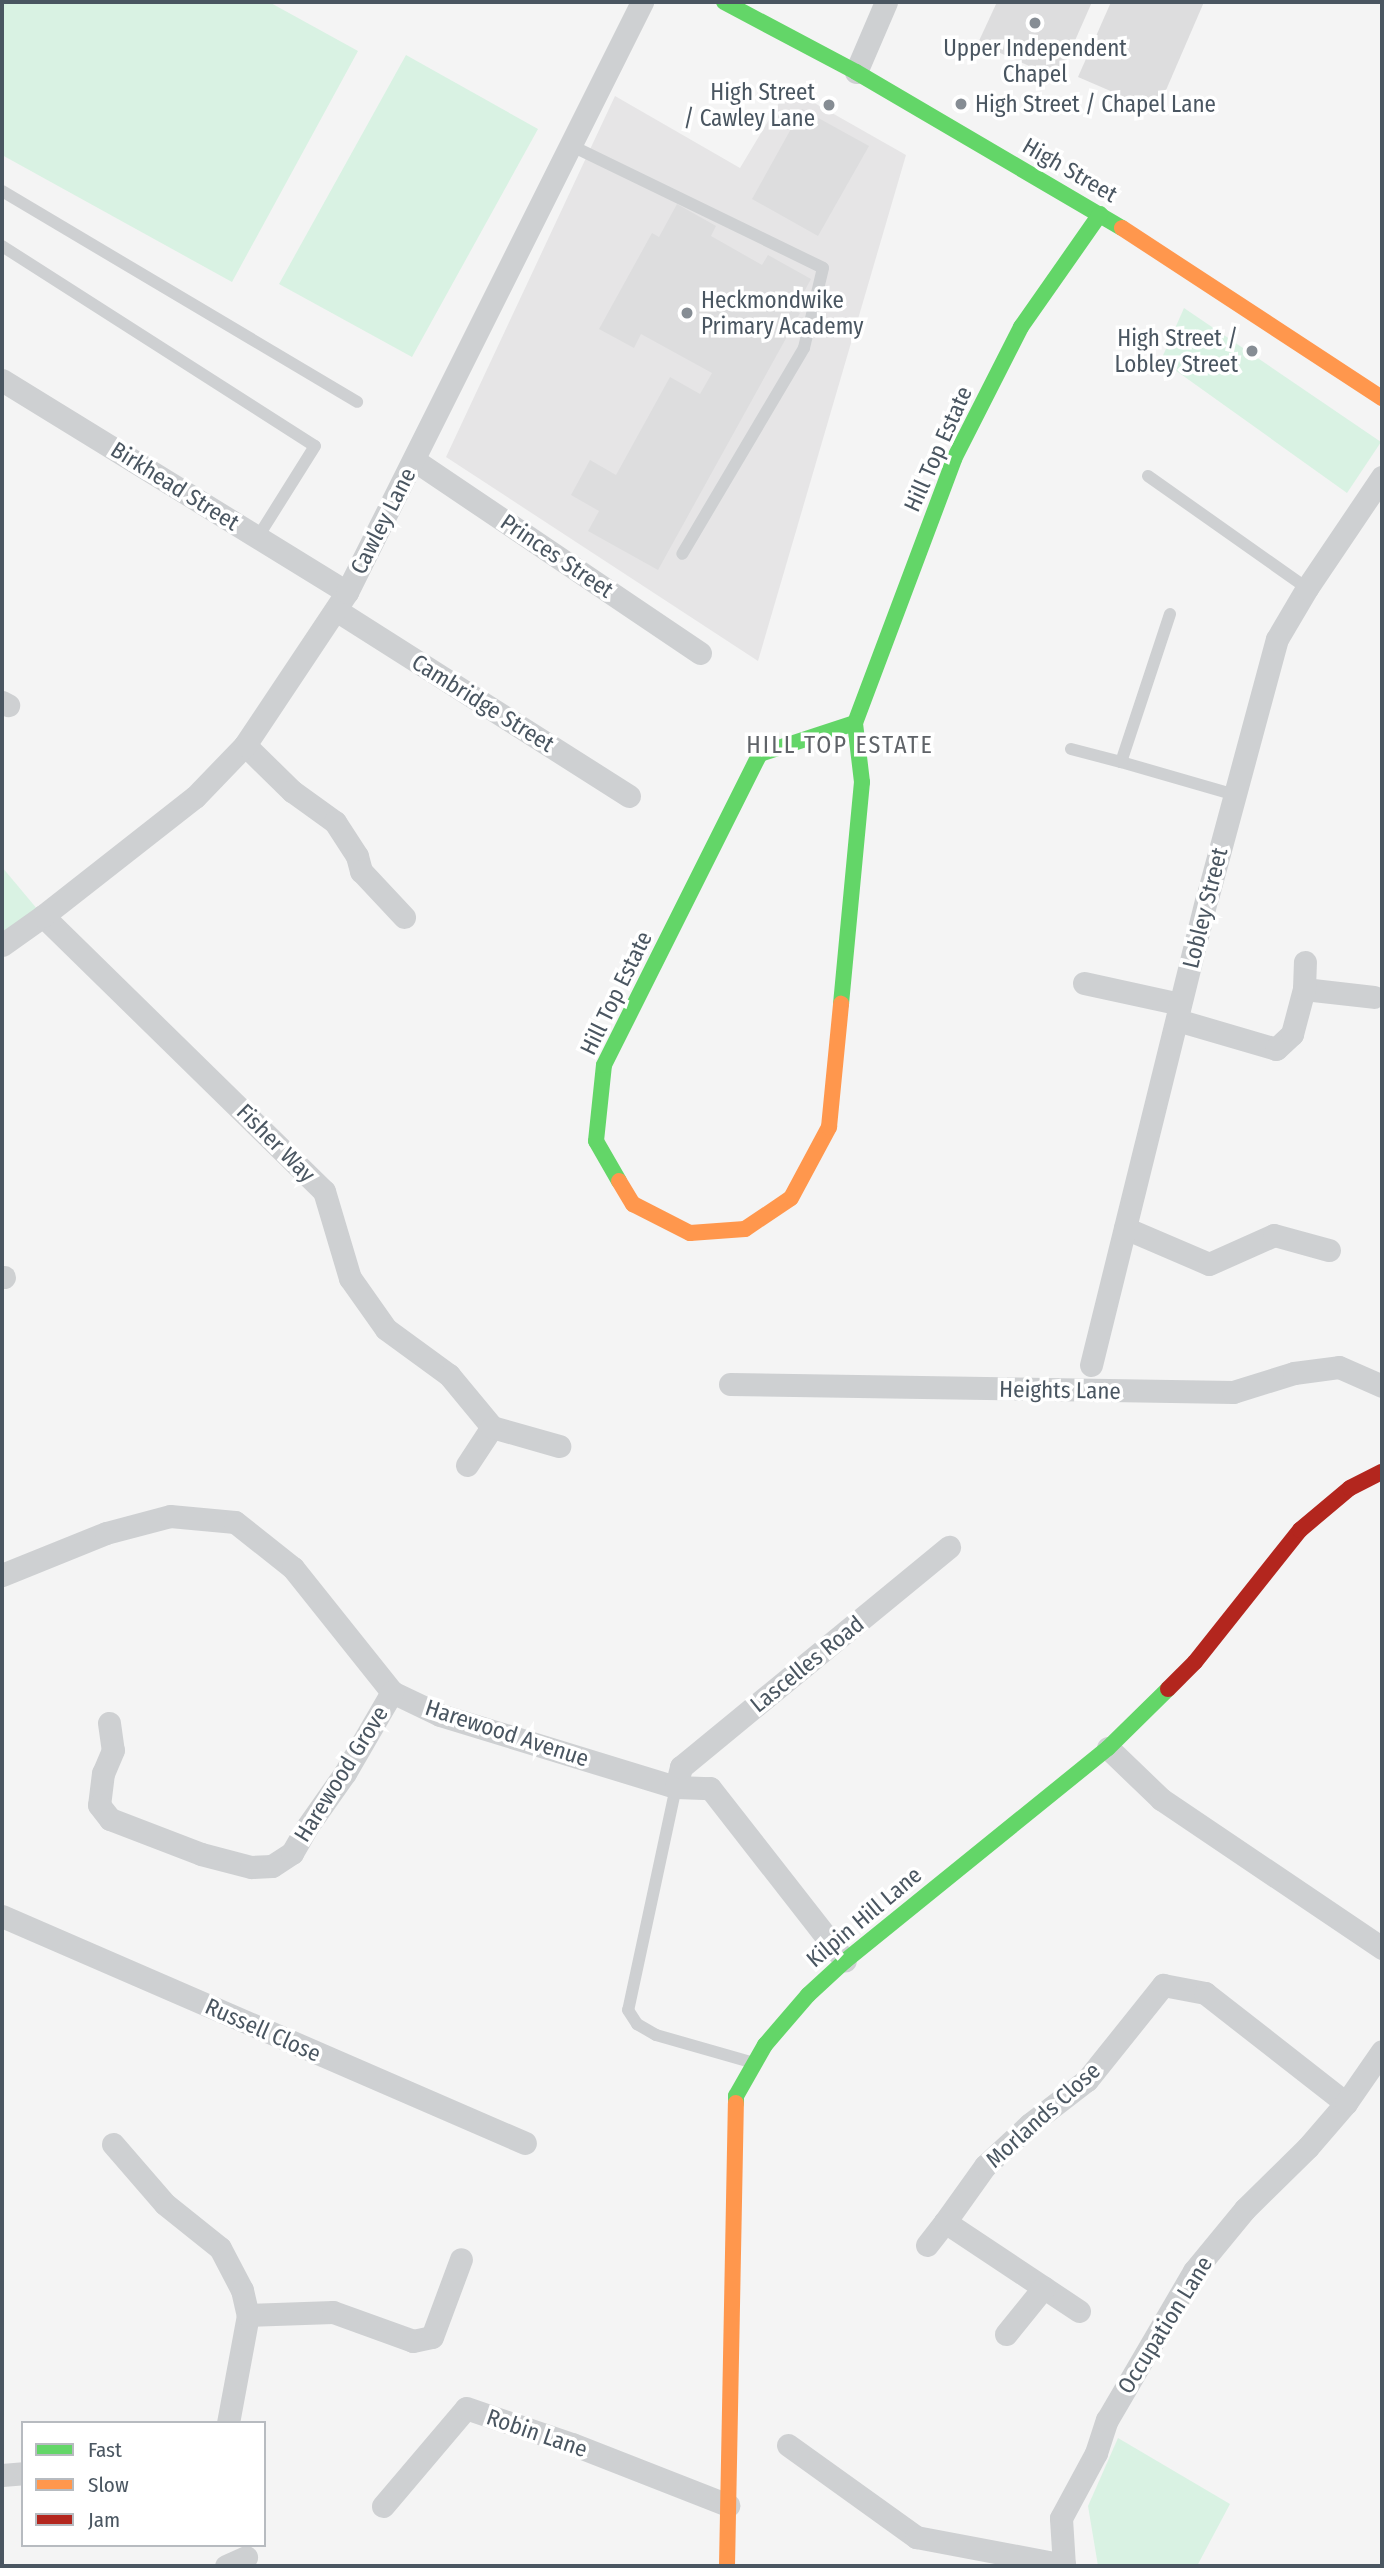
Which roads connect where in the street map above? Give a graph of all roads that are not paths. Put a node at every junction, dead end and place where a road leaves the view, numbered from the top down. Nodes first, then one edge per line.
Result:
1 (642, 2) edge
2 (724, 2) edge
3 (886, 2) edge
4 (856, 72) junction
5 (570, 145) junction
6 (2, 191) edge
7 (1100, 214) junction
8 (2, 246) edge
9 (2, 380) edge
10 (1382, 398) edge
11 (357, 402) dead end
12 (414, 460) junction
13 (1148, 476) dead end
14 (1382, 477) edge
15 (258, 537) junction
16 (682, 554) dead end
17 (1307, 588) junction
18 (342, 601) junction
19 (1170, 614) dead end
20 (700, 653) dead end
21 (855, 723) junction
22 (245, 745) junction
23 (1072, 749) dead end
24 (1121, 762) junction
25 (1235, 795) junction
26 (629, 796) dead end
27 (43, 916) junction
28 (404, 917) dead end
29 (2, 945) edge
30 (1305, 962) dead end
31 (1084, 983) dead end
32 (1304, 989) junction
33 (1374, 997) dead end
34 (1179, 1012) junction
35 (1125, 1228) junction
36 (1329, 1250) dead end
37 (1091, 1365) dead end
38 (730, 1384) dead end
39 (1382, 1386) edge
40 (492, 1427) junction
41 (559, 1446) dead end
42 (467, 1465) dead end
43 (1382, 1472) edge
44 (948, 1547) dead end
45 (2, 1576) edge
46 (392, 1692) junction
47 (109, 1723) dead end
48 (1108, 1748) junction
49 (676, 1787) junction
50 (2, 1916) edge
51 (1382, 1948) edge
52 (845, 1961) junction
53 (1379, 2062) edge
54 (754, 2063) junction
55 (1346, 2104) junction
56 (525, 2143) dead end
57 (113, 2144) dead end
58 (945, 2222) junction
59 (927, 2245) dead end
60 (461, 2259) dead end
61 (1044, 2287) junction
62 (1079, 2311) dead end
63 (248, 2315) junction
64 (1006, 2334) dead end
65 (228, 2421) edge
66 (788, 2445) dead end
67 (21, 2473) edge
68 (2, 2475) edge
69 (728, 2505) junction
70 (383, 2506) dead end
71 (727, 2566) edge
72 (1064, 2566) edge

1 - 5 street, Cawley Lane
2 - 4 street, High Street
3 - 4 street
4 - 7 street, High Street
5 - 12 street, Cawley Lane
5 - 16 lane
6 - 11 lane
7 - 10 street, High Street
7 - 21 street, Hill Top Estate
8 - 15 lane
9 - 15 street, Birkhead Street
12 - 18 street, Cawley Lane
12 - 20 street, Princes Street
13 - 17 lane
14 - 17 street, Lobley Street
15 - 18 street, Birkhead Street
17 - 25 street, Lobley Street
18 - 22 street, Cawley Lane
18 - 26 street, Cambridge Street
19 - 24 lane
21 - 21 street, Hill Top Estate
22 - 27 street, Cawley Lane
22 - 28 street
23 - 24 lane
24 - 25 lane
25 - 34 street, Lobley Street
27 - 29 street, Cawley Lane
27 - 40 street, Fisher Way
30 - 32 street
31 - 34 street
32 - 33 street
32 - 34 street
34 - 35 street, Lobley Street
35 - 36 street
35 - 37 street, Lobley Street
38 - 39 street, Heights Lane
40 - 41 street
40 - 42 street
43 - 48 street, Kilpin Hill Lane
44 - 49 street, Lascelles Road
45 - 46 street, Harewood Avenue
46 - 47 street, Harewood Grove
46 - 49 street, Harewood Avenue
48 - 51 street
48 - 52 street, Kilpin Hill Lane
49 - 52 street, Harewood Avenue
49 - 54 lane
50 - 56 street, Russell Close
52 - 54 street, Kilpin Hill Lane
53 - 55 street, Occupation Lane
54 - 69 street, Kilpin Hill Lane
55 - 58 street, Morlands Close
55 - 72 street, Occupation Lane
57 - 63 street
58 - 59 street, Morlands Close
58 - 61 street
60 - 63 street
61 - 62 street
61 - 64 street
63 - 65 street
66 - 72 street, Occupation Lane
67 - 68 street
69 - 70 street, Robin Lane
69 - 71 street, Kilpin Hill Lane

